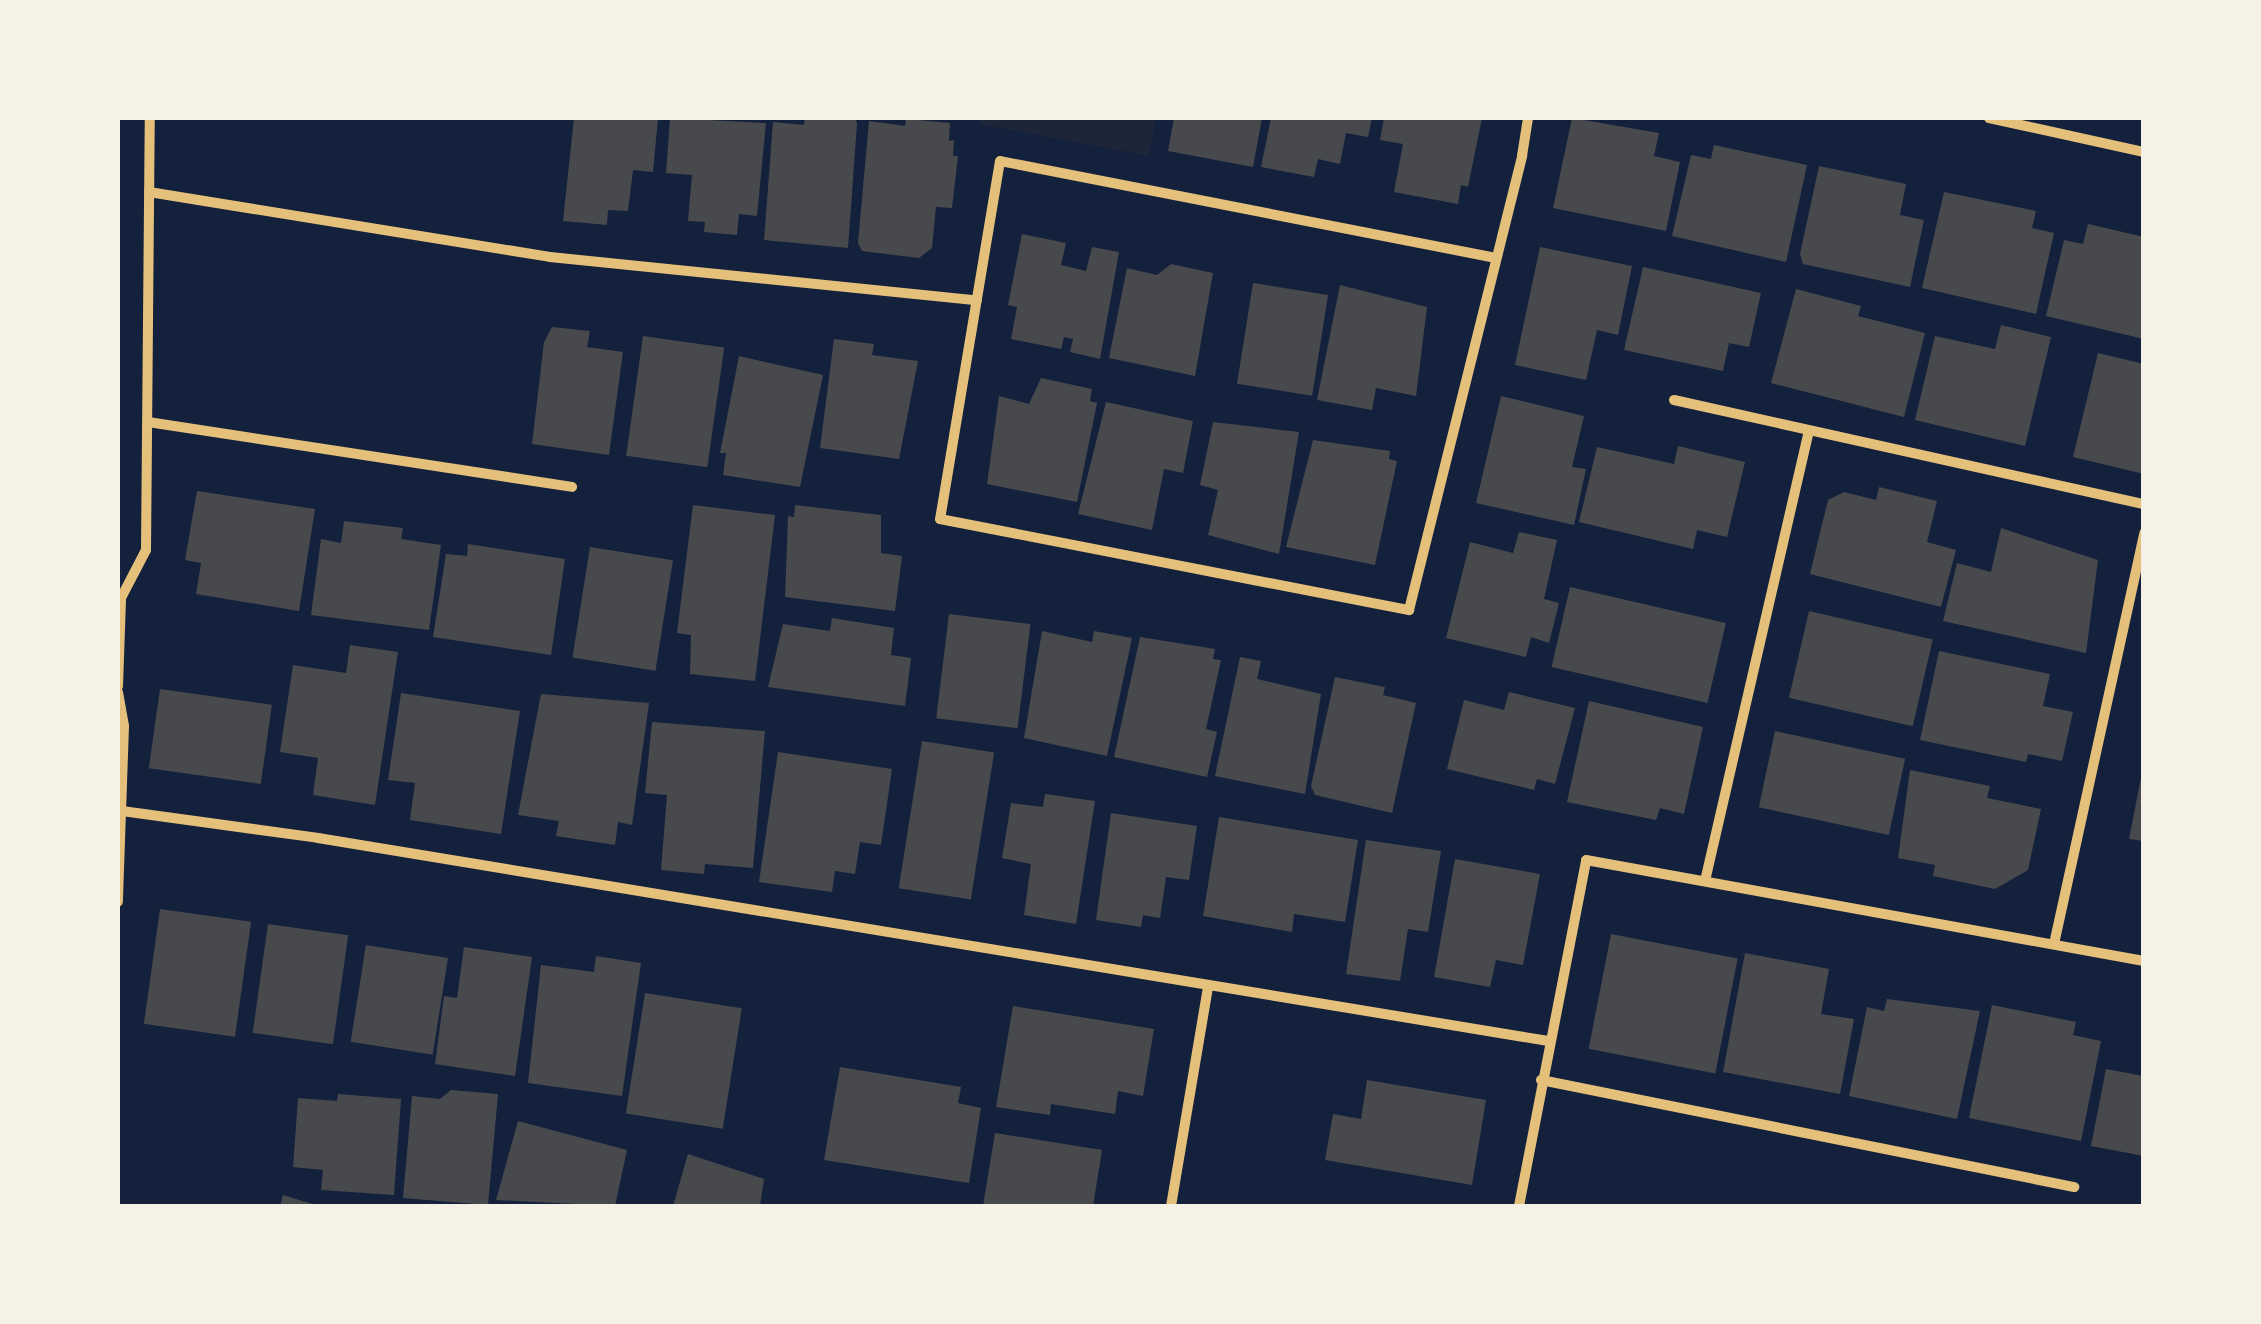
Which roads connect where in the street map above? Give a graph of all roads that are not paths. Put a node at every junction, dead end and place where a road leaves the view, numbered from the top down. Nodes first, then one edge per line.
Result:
1 (150, 118) edge
2 (1528, 118) edge
3 (1990, 118) edge
4 (2144, 152) edge
5 (149, 192) junction
6 (1496, 258) junction
7 (977, 300) junction
8 (1674, 400) dead end
9 (148, 422) junction
10 (1809, 431) junction
11 (572, 487) dead end
12 (2144, 504) edge
13 (2144, 533) edge
14 (118, 689) edge
15 (122, 812) junction
16 (1706, 880) junction
17 (118, 902) edge
18 (2054, 944) junction
19 (2144, 961) edge
20 (1208, 988) junction
21 (1548, 1041) junction
22 (1541, 1080) junction
23 (2074, 1186) dead end
24 (1170, 1206) edge
25 (1519, 1206) edge

1 - 5 street
2 - 6 street
3 - 4 street
5 - 7 street
5 - 9 street
6 - 7 street
6 - 7 street
8 - 10 street
9 - 11 street
9 - 14 street
10 - 12 street
10 - 16 street
13 - 18 street
14 - 15 street
15 - 17 street
15 - 20 street
16 - 18 street
16 - 21 street
18 - 19 street
20 - 21 street
20 - 24 street
21 - 22 street
22 - 23 street
22 - 25 street

